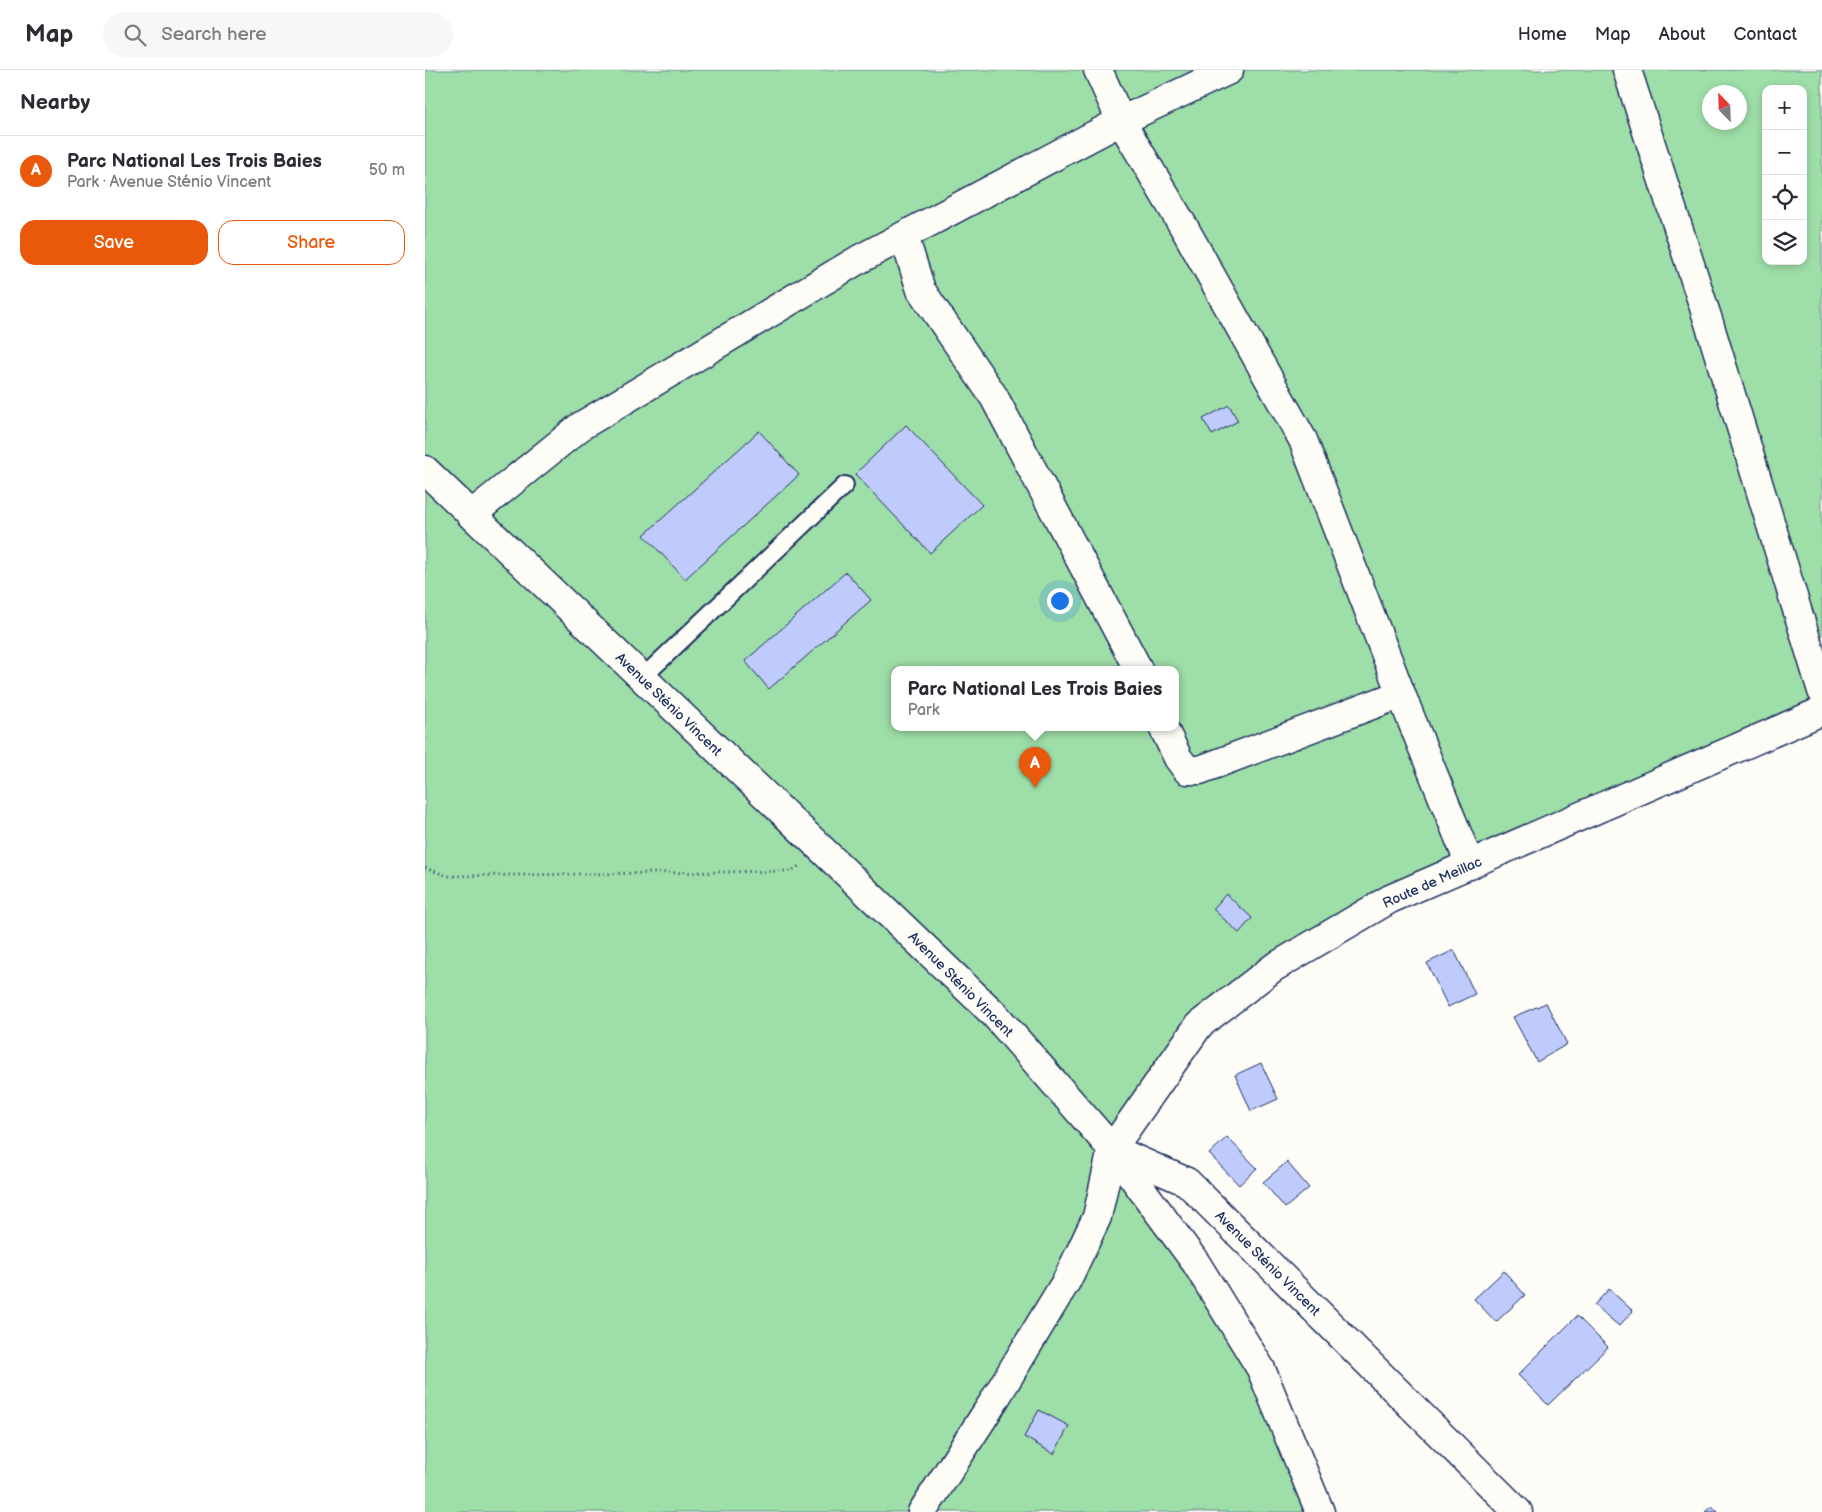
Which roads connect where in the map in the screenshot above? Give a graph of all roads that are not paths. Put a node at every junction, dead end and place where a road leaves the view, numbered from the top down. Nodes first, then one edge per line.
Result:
1 (1098, 70) edge
2 (1229, 70) edge
3 (1627, 70) edge
4 (1121, 122) junction
5 (903, 236) junction
6 (425, 470) edge
7 (845, 485) dead end
8 (471, 515) junction
9 (1136, 666) edge
10 (642, 678) junction
11 (1822, 691) edge
12 (1401, 694) junction
13 (1822, 711) edge
14 (1165, 731) edge
15 (1470, 865) junction
16 (1112, 1149) junction
17 (922, 1512) edge
18 (1320, 1512) edge
19 (1518, 1512) edge

1 - 4 street
2 - 4 street
3 - 11 street
4 - 5 street
4 - 12 street
5 - 8 street
5 - 9 street
6 - 8 street, Avenue Sténio Vincent
7 - 10 lane
8 - 10 street, Avenue Sténio Vincent
10 - 16 street, Avenue Sténio Vincent
12 - 14 street
12 - 15 street
13 - 15 street, Route de Meillac
15 - 16 street, Route de Meillac
16 - 17 street
16 - 18 street
16 - 19 street, Avenue Sténio Vincent

